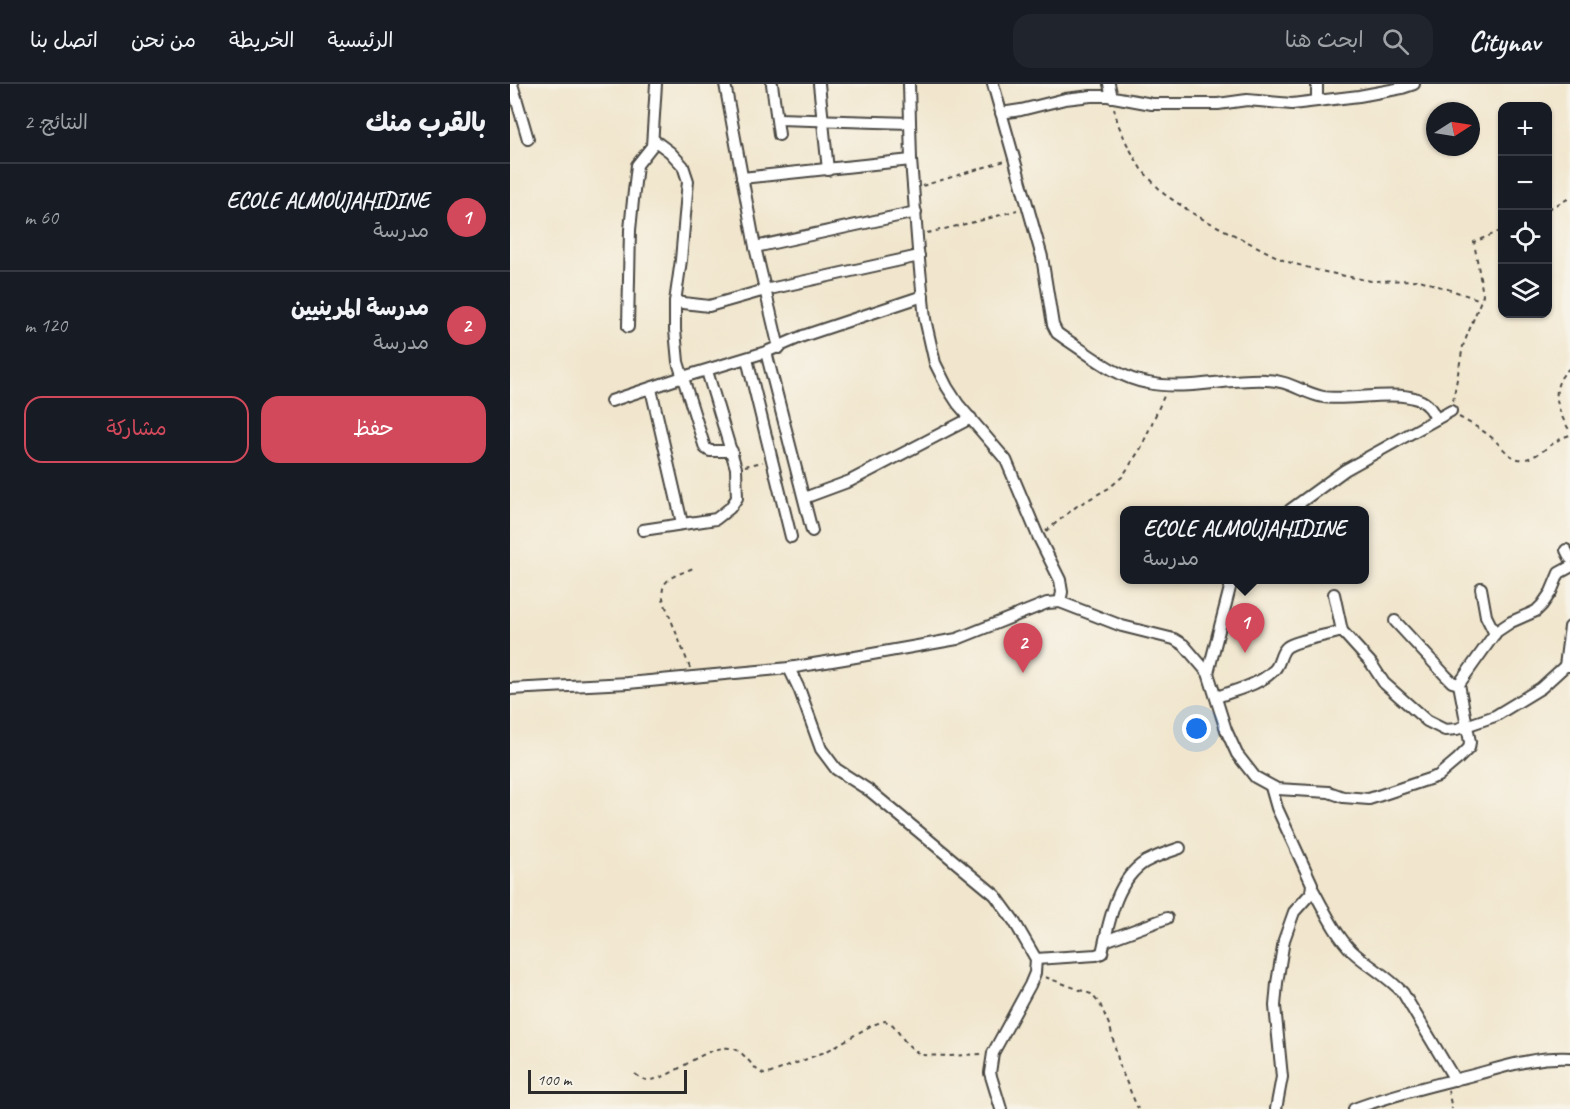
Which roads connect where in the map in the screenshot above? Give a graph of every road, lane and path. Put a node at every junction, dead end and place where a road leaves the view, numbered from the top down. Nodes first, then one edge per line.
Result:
1 (512, 84) edge
2 (656, 84) edge
3 (725, 84) edge
4 (772, 84) edge
5 (819, 84) edge
6 (909, 84) edge
7 (993, 84) edge
8 (1109, 84) edge
9 (1317, 84) edge
10 (1414, 84) edge
11 (1113, 97) junction
12 (1317, 100) junction
13 (1002, 113) junction
14 (778, 119) junction
15 (823, 120) junction
16 (910, 123) junction
17 (779, 135) dead end
18 (528, 139) dead end
19 (654, 140) junction
20 (1014, 158) junction
21 (911, 160) junction
22 (828, 170) junction
23 (742, 178) junction
24 (914, 188) junction
25 (1570, 198) edge
26 (1028, 206) junction
27 (1552, 207) edge
28 (916, 212) junction
29 (1498, 232) edge
30 (918, 235) junction
31 (755, 247) junction
32 (919, 256) junction
33 (765, 290) junction
34 (923, 296) junction
35 (1481, 300) junction
36 (675, 302) junction
37 (628, 327) dead end
38 (779, 348) junction
39 (766, 352) junction
40 (747, 359) junction
41 (1570, 368) edge
42 (707, 371) junction
43 (683, 377) junction
44 (1170, 385) junction
45 (651, 389) junction
46 (611, 401) dead end
47 (1451, 411) junction
48 (971, 418) junction
49 (1436, 419) junction
50 (1570, 431) edge
51 (1570, 435) edge
52 (732, 451) junction
53 (772, 460) junction
54 (736, 468) junction
55 (804, 498) junction
56 (1296, 506) edge
57 (682, 523) junction
58 (643, 530) dead end
59 (813, 531) dead end
60 (1038, 536) junction
61 (791, 537) dead end
62 (1570, 567) edge
63 (693, 568) dead end
64 (1231, 584) edge
65 (1480, 588) dead end
66 (1334, 594) dead end
67 (1060, 602) junction
68 (1395, 621) dead end
69 (1570, 627) edge
70 (1342, 632) junction
71 (1495, 634) junction
72 (1568, 666) edge
73 (789, 668) junction
74 (1208, 673) junction
75 (693, 676) junction
76 (1459, 684) junction
77 (510, 689) edge
78 (1217, 697) junction
79 (1467, 726) junction
80 (1271, 787) junction
81 (1180, 848) dead end
82 (1312, 888) junction
83 (1167, 918) dead end
84 (1105, 941) junction
85 (1036, 958) junction
86 (1035, 973) junction
87 (993, 1053) junction
88 (1570, 1058) edge
89 (635, 1074) dead end
90 (1451, 1081) junction
91 (1001, 1109) edge
92 (1138, 1109) edge
93 (1276, 1109) edge
94 (1354, 1109) edge
95 (1452, 1109) edge

1 - 18 street
2 - 19 street
3 - 23 street
4 - 14 street
5 - 15 street
6 - 16 street
7 - 13 street
8 - 11 street
9 - 12 street
10 - 12 street
11 - 12 street
11 - 13 street
11 - 35 path
13 - 20 street
14 - 15 street
14 - 17 street
15 - 16 street
15 - 22 street
16 - 21 street
19 - 36 street
19 - 37 street
20 - 24 path
20 - 26 street
21 - 22 street
21 - 24 street
22 - 23 street
23 - 31 street
24 - 28 street
25 - 27 path
26 - 30 path
26 - 44 street
28 - 30 street
28 - 31 street
29 - 35 path
30 - 32 street
31 - 33 street
32 - 33 street
32 - 34 street
33 - 36 street
33 - 38 street
34 - 38 street
34 - 48 street
35 - 47 path
36 - 43 street
38 - 39 street
39 - 40 street
39 - 55 street
40 - 42 street
40 - 53 street
41 - 50 path
42 - 43 street
42 - 52 street
43 - 45 street
43 - 52 street
44 - 49 street
44 - 60 path
45 - 46 street
45 - 57 street
47 - 49 street
47 - 51 path
48 - 55 street
48 - 60 street
49 - 56 street
52 - 54 street
53 - 54 path
53 - 61 street
54 - 57 street
55 - 59 street
57 - 58 street
60 - 67 street
62 - 71 street
63 - 75 path
64 - 74 street
65 - 71 street
66 - 70 street
67 - 73 street
67 - 74 street
68 - 76 street
69 - 72 street
70 - 78 street
70 - 79 street
71 - 76 street
72 - 79 street
73 - 75 street
73 - 85 street
74 - 78 street
75 - 77 street
76 - 79 street
78 - 80 street
79 - 80 street
80 - 82 street
81 - 84 street
82 - 90 street
82 - 93 street
83 - 84 street
84 - 85 street
85 - 86 street
86 - 87 street
86 - 92 path
87 - 89 path
87 - 91 street
88 - 90 street
90 - 94 street
90 - 95 path

